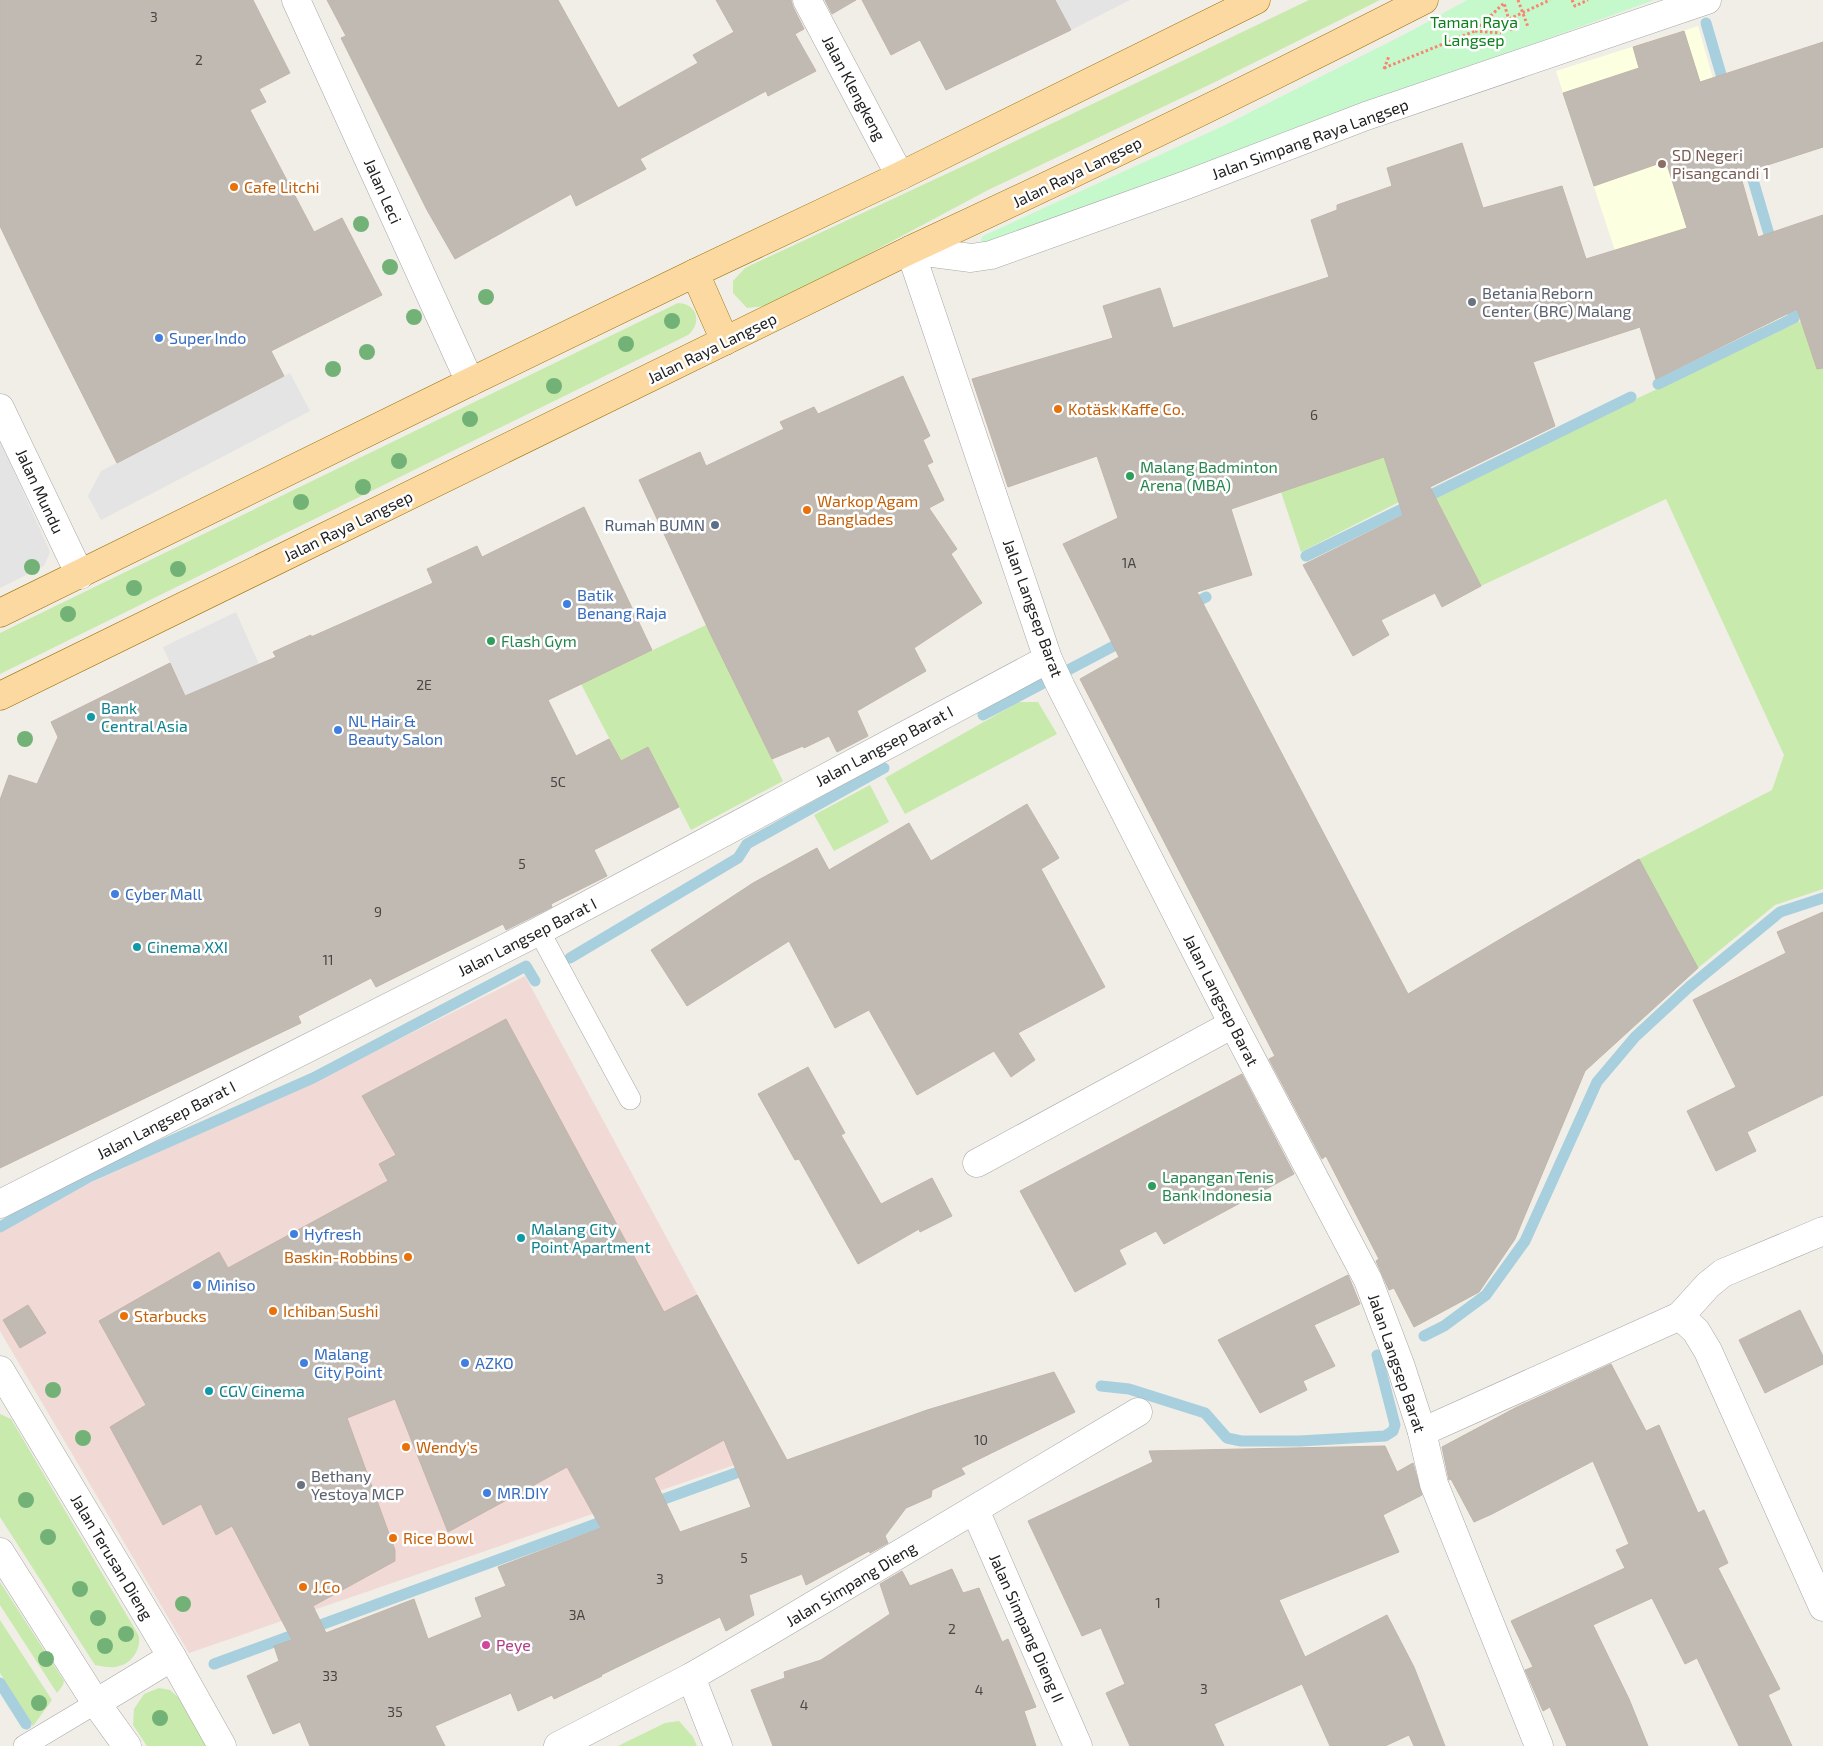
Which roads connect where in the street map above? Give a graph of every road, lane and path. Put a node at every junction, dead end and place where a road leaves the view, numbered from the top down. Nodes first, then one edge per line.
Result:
1 (296, 0) edge
2 (807, 0) edge
3 (1256, 0) edge
4 (1550, 0) edge
5 (1572, 0) edge
6 (1588, 0) edge
7 (1707, 0) edge
8 (1414, 5) edge
9 (1509, 18) junction
10 (1475, 31) junction
11 (1384, 68) junction
12 (1366, 116) junction
13 (900, 176) junction
14 (910, 250) junction
15 (695, 273) junction
16 (725, 341) junction
17 (470, 382) junction
18 (0, 408) edge
19 (80, 575) junction
20 (0, 613) edge
21 (1048, 659) junction
22 (0, 696) edge
23 (539, 931) junction
24 (1233, 1024) junction
25 (630, 1099) dead end
26 (977, 1163) dead end
27 (0, 1204) edge
28 (1823, 1231) edge
29 (1680, 1316) junction
30 (2, 1377) edge
31 (1138, 1412) dead end
32 (1422, 1432) junction
33 (975, 1510) junction
34 (0, 1552) edge
35 (1823, 1607) edge
36 (172, 1657) junction
37 (691, 1677) junction
38 (96, 1702) junction
39 (24, 1746) edge
40 (127, 1746) edge
41 (222, 1746) edge
42 (558, 1746) edge
43 (718, 1746) edge
44 (1078, 1746) edge
45 (1539, 1746) edge

1 - 17 street, Jalan Leci
2 - 13 street, Jalan Klengkeng
3 - 13 main road
4 - 9 path
5 - 6 path
7 - 12 street, Jalan Simpang Raya Langsep
8 - 11 path
8 - 14 main road, Jalan Raya Langsep
9 - 10 path
9 - 10 path
10 - 11 path
11 - 12 path
12 - 14 street, Jalan Simpang Raya Langsep
13 - 15 main road
14 - 16 main road, Jalan Raya Langsep
14 - 21 street, Jalan Langsep Barat
15 - 16 main road
15 - 17 main road
16 - 22 main road, Jalan Raya Langsep
17 - 19 main road
18 - 19 street, Jalan Mundu
19 - 20 main road
21 - 23 street, Jalan Langsep Barat I
21 - 24 street, Jalan Langsep Barat
23 - 25 lane
23 - 27 street, Jalan Langsep Barat I
24 - 26 street
24 - 32 street, Jalan Langsep Barat
28 - 29 street
29 - 32 street
29 - 35 street
30 - 36 street, Jalan Terusan Dieng
31 - 33 street, Jalan Simpang Dieng
32 - 45 street, Jalan Langsep Barat
33 - 37 street, Jalan Simpang Dieng
33 - 44 street, Jalan Simpang Dieng II
34 - 38 street
36 - 38 street
36 - 41 street, Jalan Terusan Dieng
37 - 42 street, Jalan Simpang Dieng
37 - 43 street
38 - 39 lane
38 - 40 street

